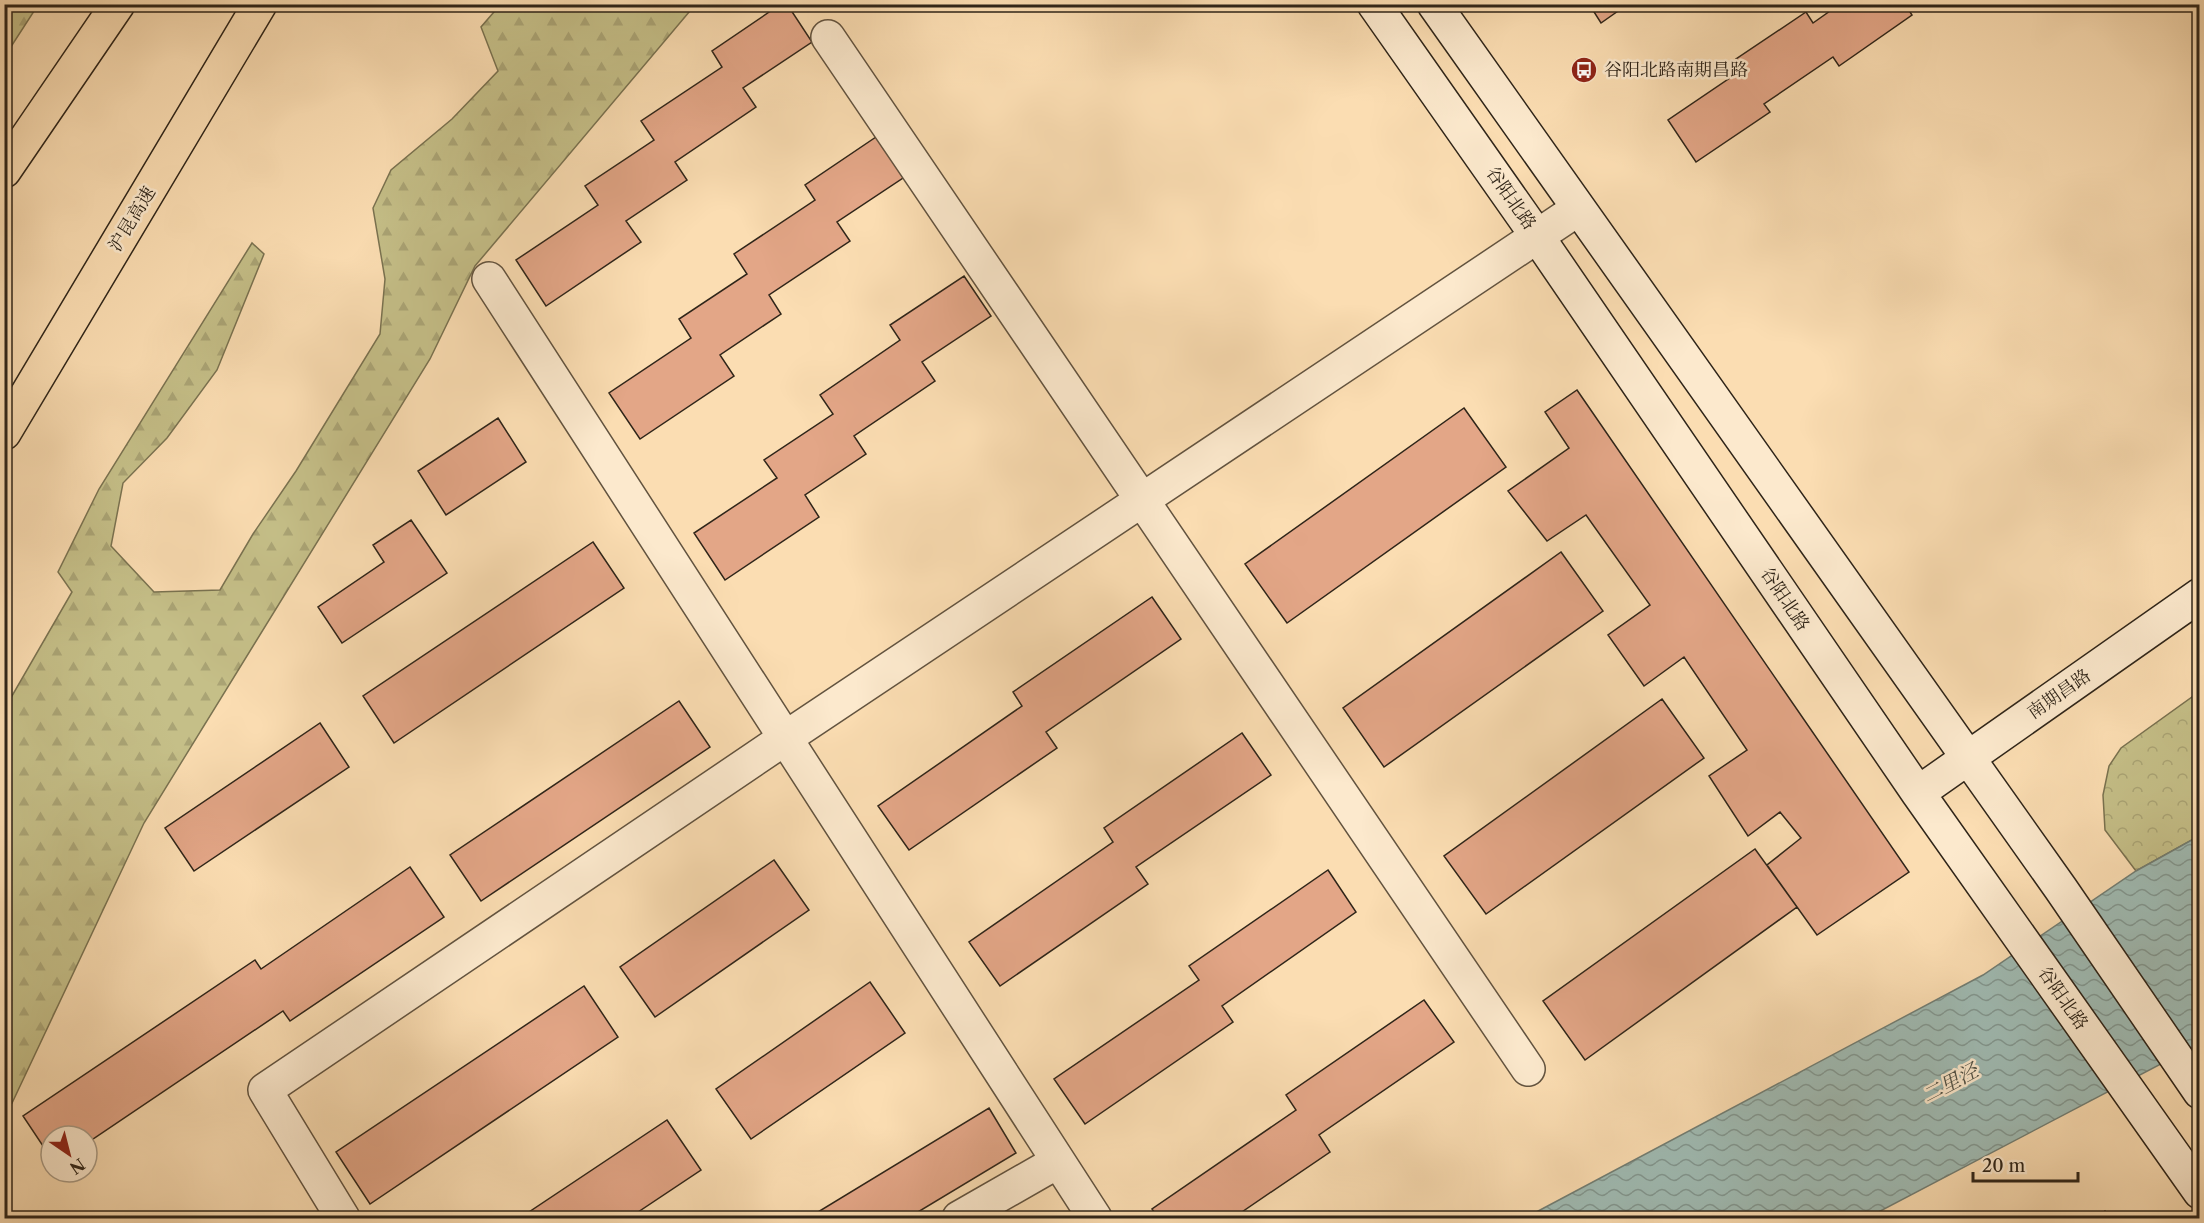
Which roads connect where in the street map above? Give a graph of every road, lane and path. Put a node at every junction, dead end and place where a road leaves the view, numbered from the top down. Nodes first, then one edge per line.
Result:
1 (118, 4) edge
2 (260, 4) edge
3 (1374, 4) edge
4 (1434, 4) edge
5 (828, 37) dead end
6 (4, 171) edge
7 (1578, 209) junction
8 (1537, 236) junction
9 (489, 279) dead end
10 (4, 434) edge
11 (1142, 500) junction
12 (2199, 595) edge
13 (784, 739) junction
14 (1968, 758) junction
15 (1918, 793) junction
16 (1528, 1069) dead end
17 (2196, 1088) edge
18 (1057, 1162) junction
19 (2199, 1192) edge
20 (343, 1218) edge
21 (959, 1218) edge
22 (1095, 1218) edge

1 - 6 highway
2 - 10 highway, 沪昆高速
3 - 8 street, 谷阳北路
4 - 7 street
5 - 11 street
7 - 8 street
7 - 14 street
8 - 11 street
8 - 15 street, 谷阳北路
9 - 13 street
11 - 13 street
11 - 16 street
12 - 14 street, 南期昌路
13 - 18 street
13 - 20 street
14 - 15 street, 南期昌路
14 - 17 street
15 - 19 street, 谷阳北路
18 - 21 street
18 - 22 street

